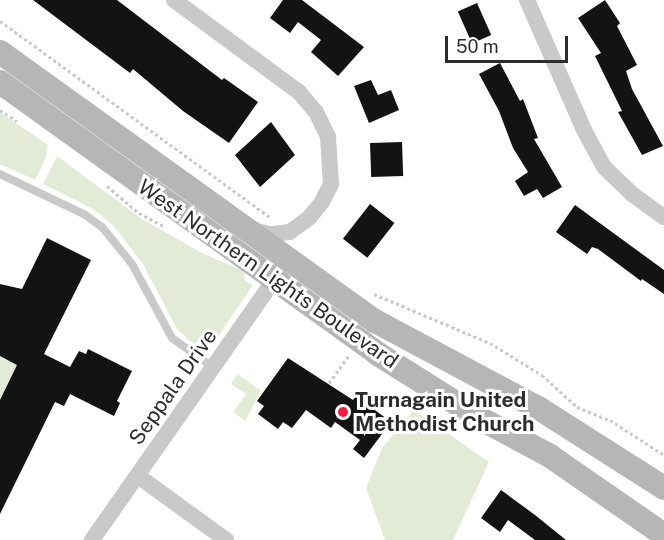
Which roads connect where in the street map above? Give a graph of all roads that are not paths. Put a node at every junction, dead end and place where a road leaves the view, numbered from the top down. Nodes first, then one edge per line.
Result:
1 (174, 0) edge
2 (527, 0) edge
3 (0, 52) edge
4 (0, 82) edge
5 (0, 174) edge
6 (664, 217) edge
7 (245, 228) junction
8 (289, 259) junction
9 (274, 282) junction
10 (214, 368) junction
11 (138, 476) junction
12 (664, 488) edge
13 (664, 535) edge
14 (92, 540) edge
15 (226, 540) edge

1 - 7 street
2 - 6 street
3 - 7 street, West Northern Lights Boulevard
4 - 9 street, West Northern Lights Boulevard
5 - 10 lane
7 - 8 street, West Northern Lights Boulevard
8 - 9 street, Seppala Drive
8 - 12 street, West Northern Lights Boulevard
9 - 10 street, Seppala Drive
9 - 13 street, West Northern Lights Boulevard
10 - 11 street, Seppala Drive
11 - 14 street, Seppala Drive
11 - 15 street

